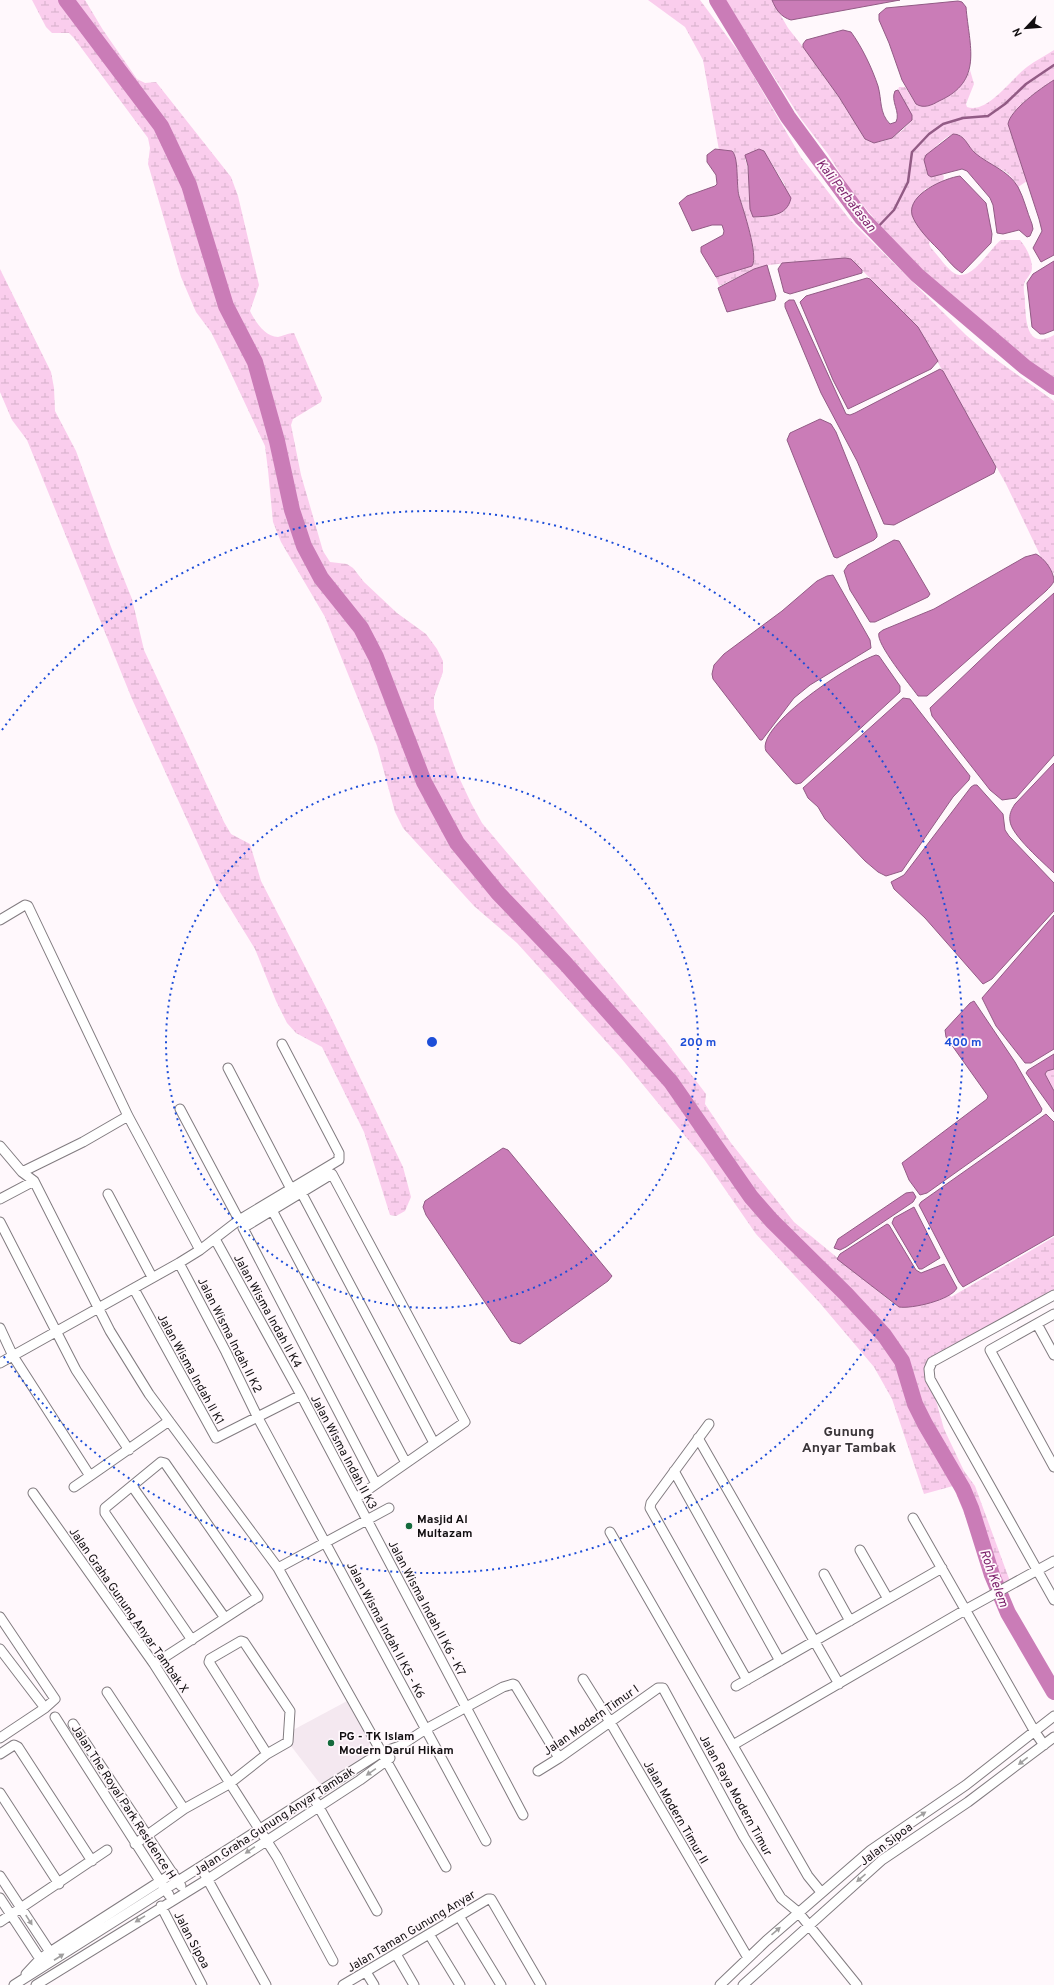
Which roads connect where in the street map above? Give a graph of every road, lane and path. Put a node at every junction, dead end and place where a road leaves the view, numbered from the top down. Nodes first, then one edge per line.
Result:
1 (0, 920) edge
2 (282, 1044) dead end
3 (228, 1068) dead end
4 (180, 1110) dead end
5 (128, 1116) junction
6 (0, 1146) edge
7 (22, 1172) junction
8 (34, 1181) junction
9 (291, 1189) junction
10 (301, 1192) junction
11 (108, 1194) dead end
12 (0, 1199) edge
13 (272, 1210) junction
14 (239, 1220) junction
15 (0, 1222) edge
16 (215, 1239) junction
17 (200, 1250) junction
18 (179, 1263) junction
19 (152, 1277) junction
20 (134, 1289) junction
21 (1054, 1295) edge
22 (99, 1308) junction
23 (1054, 1314) edge
24 (1037, 1324) junction
25 (0, 1328) edge
26 (56, 1332) junction
27 (1054, 1355) edge
28 (13, 1356) junction
29 (0, 1363) edge
30 (301, 1395) junction
31 (258, 1418) junction
32 (169, 1421) junction
33 (709, 1424) dead end
34 (698, 1438) junction
35 (434, 1443) junction
36 (129, 1450) junction
37 (406, 1463) junction
38 (1054, 1467) edge
39 (674, 1471) junction
40 (90, 1476) junction
41 (376, 1484) junction
42 (132, 1486) junction
43 (74, 1487) dead end
44 (33, 1493) dead end
45 (356, 1498) junction
46 (389, 1508) dead end
47 (913, 1518) dead end
48 (367, 1520) junction
49 (610, 1532) dead end
50 (325, 1542) junction
51 (860, 1550) dead end
52 (1054, 1561) edge
53 (278, 1568) junction
54 (942, 1568) junction
55 (1038, 1569) junction
56 (824, 1574) dead end
57 (888, 1599) junction
58 (1054, 1600) edge
59 (965, 1610) junction
60 (0, 1617) edge
61 (225, 1618) junction
62 (850, 1620) junction
63 (192, 1640) junction
64 (815, 1641) junction
65 (0, 1649) edge
66 (780, 1661) junction
67 (154, 1664) junction
68 (583, 1679) dead end
69 (747, 1680) junction
70 (839, 1684) junction
71 (736, 1686) dead end
72 (658, 1688) joint
73 (107, 1692) dead end
74 (45, 1708) junction
75 (466, 1708) junction
76 (1054, 1716) edge
77 (55, 1717) dead end
78 (610, 1722) junction
79 (73, 1724) dead end
80 (426, 1729) junction
81 (1035, 1732) junction
82 (1054, 1737) edge
83 (0, 1738) edge
84 (733, 1745) junction
85 (1044, 1745) junction
86 (400, 1746) junction
87 (380, 1753) junction
88 (0, 1754) edge
89 (267, 1754) junction
90 (559, 1758) junction
91 (387, 1762) junction
92 (538, 1771) dead end
93 (229, 1784) junction
94 (0, 1793) edge
95 (313, 1797) junction
96 (123, 1799) junction
97 (112, 1806) junction
98 (319, 1807) junction
99 (184, 1809) junction
100 (523, 1815) dead end
101 (260, 1829) junction
102 (147, 1836) junction
103 (266, 1840) junction
104 (486, 1841) dead end
105 (136, 1843) junction
106 (107, 1850) dead end
107 (92, 1861) junction
108 (201, 1867) junction
109 (446, 1867) dead end
110 (173, 1873) junction
111 (0, 1876) edge
112 (208, 1878) junction
113 (160, 1881) junction
114 (179, 1881) junction
115 (59, 1884) junction
116 (166, 1890) junction
117 (185, 1892) junction
118 (821, 1892) junction
119 (0, 1898) edge
120 (172, 1899) junction
121 (161, 1906) junction
122 (21, 1908) junction
123 (377, 1911) dead end
124 (798, 1912) junction
125 (11, 1915) junction
126 (459, 1916) junction
127 (0, 1922) edge
128 (809, 1926) junction
129 (430, 1934) junction
130 (50, 1952) junction
131 (396, 1954) junction
132 (748, 1958) junction
133 (40, 1959) junction
134 (333, 1961) dead end
135 (366, 1972) junction
136 (18, 1983) edge
137 (723, 1984) edge
138 (36, 1985) edge
139 (202, 1985) edge
140 (266, 1985) edge
141 (343, 1985) edge
142 (374, 1985) edge
143 (414, 1985) edge
144 (460, 1985) edge
145 (501, 1985) edge
146 (541, 1985) edge
147 (743, 1985) edge
148 (857, 1985) edge

1 - 5 street
2 - 9 street
3 - 9 street
4 - 14 street
5 - 7 street
5 - 17 street
6 - 7 street
7 - 8 street
8 - 12 street
8 - 22 street
9 - 14 street
10 - 13 street
10 - 35 street
10 - 35 street
11 - 19 street
13 - 37 street
13 - 41 street
14 - 16 street
15 - 26 street
16 - 17 street
16 - 30 street, Jalan Wisma Indah II K4
17 - 18 street
18 - 19 street
18 - 31 street, Jalan Wisma Indah II K2
19 - 20 street
20 - 22 street
20 - 31 street, Jalan Wisma Indah II K1
21 - 55 street
22 - 26 street
22 - 32 street
23 - 24 street
24 - 27 street
24 - 38 street
25 - 28 street
26 - 28 street
26 - 36 street
28 - 29 street
28 - 40 street
30 - 31 street, Jalan Wisma Indah II K1
30 - 45 street, Jalan Wisma Indah II K3
31 - 50 street, Jalan Wisma Indah II K2
32 - 36 street
32 - 53 street
33 - 34 street
34 - 39 street
34 - 64 street
35 - 37 street
36 - 40 street
37 - 41 street
39 - 66 street
39 - 69 street
40 - 43 street
41 - 45 street
42 - 61 street
42 - 61 street
42 - 63 street
44 - 67 street, Jalan Graha Gunung Anyar Tambak X
45 - 48 street, Jalan Wisma Indah II K3
46 - 48 street
47 - 54 street
48 - 50 street
48 - 75 street, Jalan Wisma Indah II K6 - K7
49 - 84 street
50 - 53 street
50 - 80 street, Jalan Wisma Indah II K5 - K6
51 - 57 street
52 - 55 street
53 - 87 street
54 - 57 street
54 - 59 street
55 - 58 street
55 - 59 street
56 - 62 street
57 - 62 street
59 - 70 street
59 - 81 street
60 - 74 street
61 - 63 street
62 - 64 street
63 - 67 street
64 - 66 street
64 - 70 street
65 - 74 street
66 - 69 street
67 - 93 street, Jalan Graha Gunung Anyar Tambak X
68 - 78 street, Jalan Modern Timur II
69 - 71 street
70 - 84 street
72 - 78 street, Jalan Modern Timur I
72 - 124 street, Jalan Raya Modern Timur
73 - 99 street
74 - 83 street
75 - 80 street
75 - 90 street
75 - 100 street, Jalan Wisma Indah II K6 - K7
76 - 81 street
77 - 97 street, Jalan The Royal Park Residence H
78 - 90 street, Jalan Modern Timur I
78 - 132 street, Jalan Modern Timur II
79 - 96 street
80 - 86 street
80 - 104 street, Jalan Wisma Indah II K5 - K6
81 - 85 street
118 -> 81 street
82 - 85 street, Jalan Sipoa
84 - 118 street
85 -> 128 street, Jalan Sipoa
86 - 87 street, Jalan Graha Gunung Anyar Tambak
86 - 91 street, Jalan Graha Gunung Anyar Tambak
87 - 91 street
87 - 95 street, Jalan Graha Gunung Anyar Tambak
88 - 107 street
89 - 89 street
89 - 93 street
90 - 92 street, Jalan Modern Timur I
91 -> 98 street, Jalan Graha Gunung Anyar Tambak
91 - 109 street
93 - 99 street
93 - 101 street, Jalan Graha Gunung Anyar Tambak X
94 - 115 street
95 - 98 street
95 - 101 street, Jalan Graha Gunung Anyar Tambak
96 - 97 street
96 - 102 street
97 - 105 street, Jalan The Royal Park Residence H
98 - 103 street, Jalan Graha Gunung Anyar Tambak
98 - 123 street
99 - 102 street
101 - 103 street, Jalan Graha Gunung Anyar Tambak X
101 - 108 street, Jalan Graha Gunung Anyar Tambak
102 - 105 street
102 - 110 street
103 -> 112 street, Jalan Graha Gunung Anyar Tambak
103 - 134 street, Jalan Graha Gunung Anyar Tambak X
105 - 113 street, Jalan The Royal Park Residence H
106 - 107 street
107 - 115 street
108 - 112 street
108 - 114 street, Jalan Graha Gunung Anyar Tambak
110 - 113 street
110 - 114 street
111 - 122 street
112 - 117 street, Jalan Graha Gunung Anyar Tambak
112 - 140 street
113 - 116 street, Jalan The Royal Park Residence H
113 - 130 street
114 - 116 street, Jalan Graha Gunung Anyar Tambak
114 - 117 street
115 - 122 street
116 - 120 street, Jalan The Royal Park Residence H
136 -> 116 street, Jalan Graha Gunung Anyar Tambak
117 - 120 street, Jalan Graha Gunung Anyar Tambak
118 - 124 street
119 - 125 street
120 - 121 street, Jalan Graha Gunung Anyar Tambak
121 -> 138 street, Jalan Graha Gunung Anyar Tambak
121 - 139 street, Jalan Sipoa
122 - 125 street
122 -> 130 street
124 - 128 street, Jalan Raya Modern Timur
132 -> 124 street
125 - 127 street
125 - 133 street
126 - 129 street, Jalan Taman Gunung Anyar
126 - 145 street
126 - 146 street, Jalan Taman Gunung Anyar
128 - 147 street, Jalan Sipoa
128 - 148 street, Jalan Raya Modern Timur
129 - 131 street, Jalan Taman Gunung Anyar
129 - 144 street
130 - 133 street
131 - 135 street, Jalan Taman Gunung Anyar
131 - 143 street
132 - 137 street
133 - 136 street
135 - 141 street, Jalan Taman Gunung Anyar
135 - 142 street

